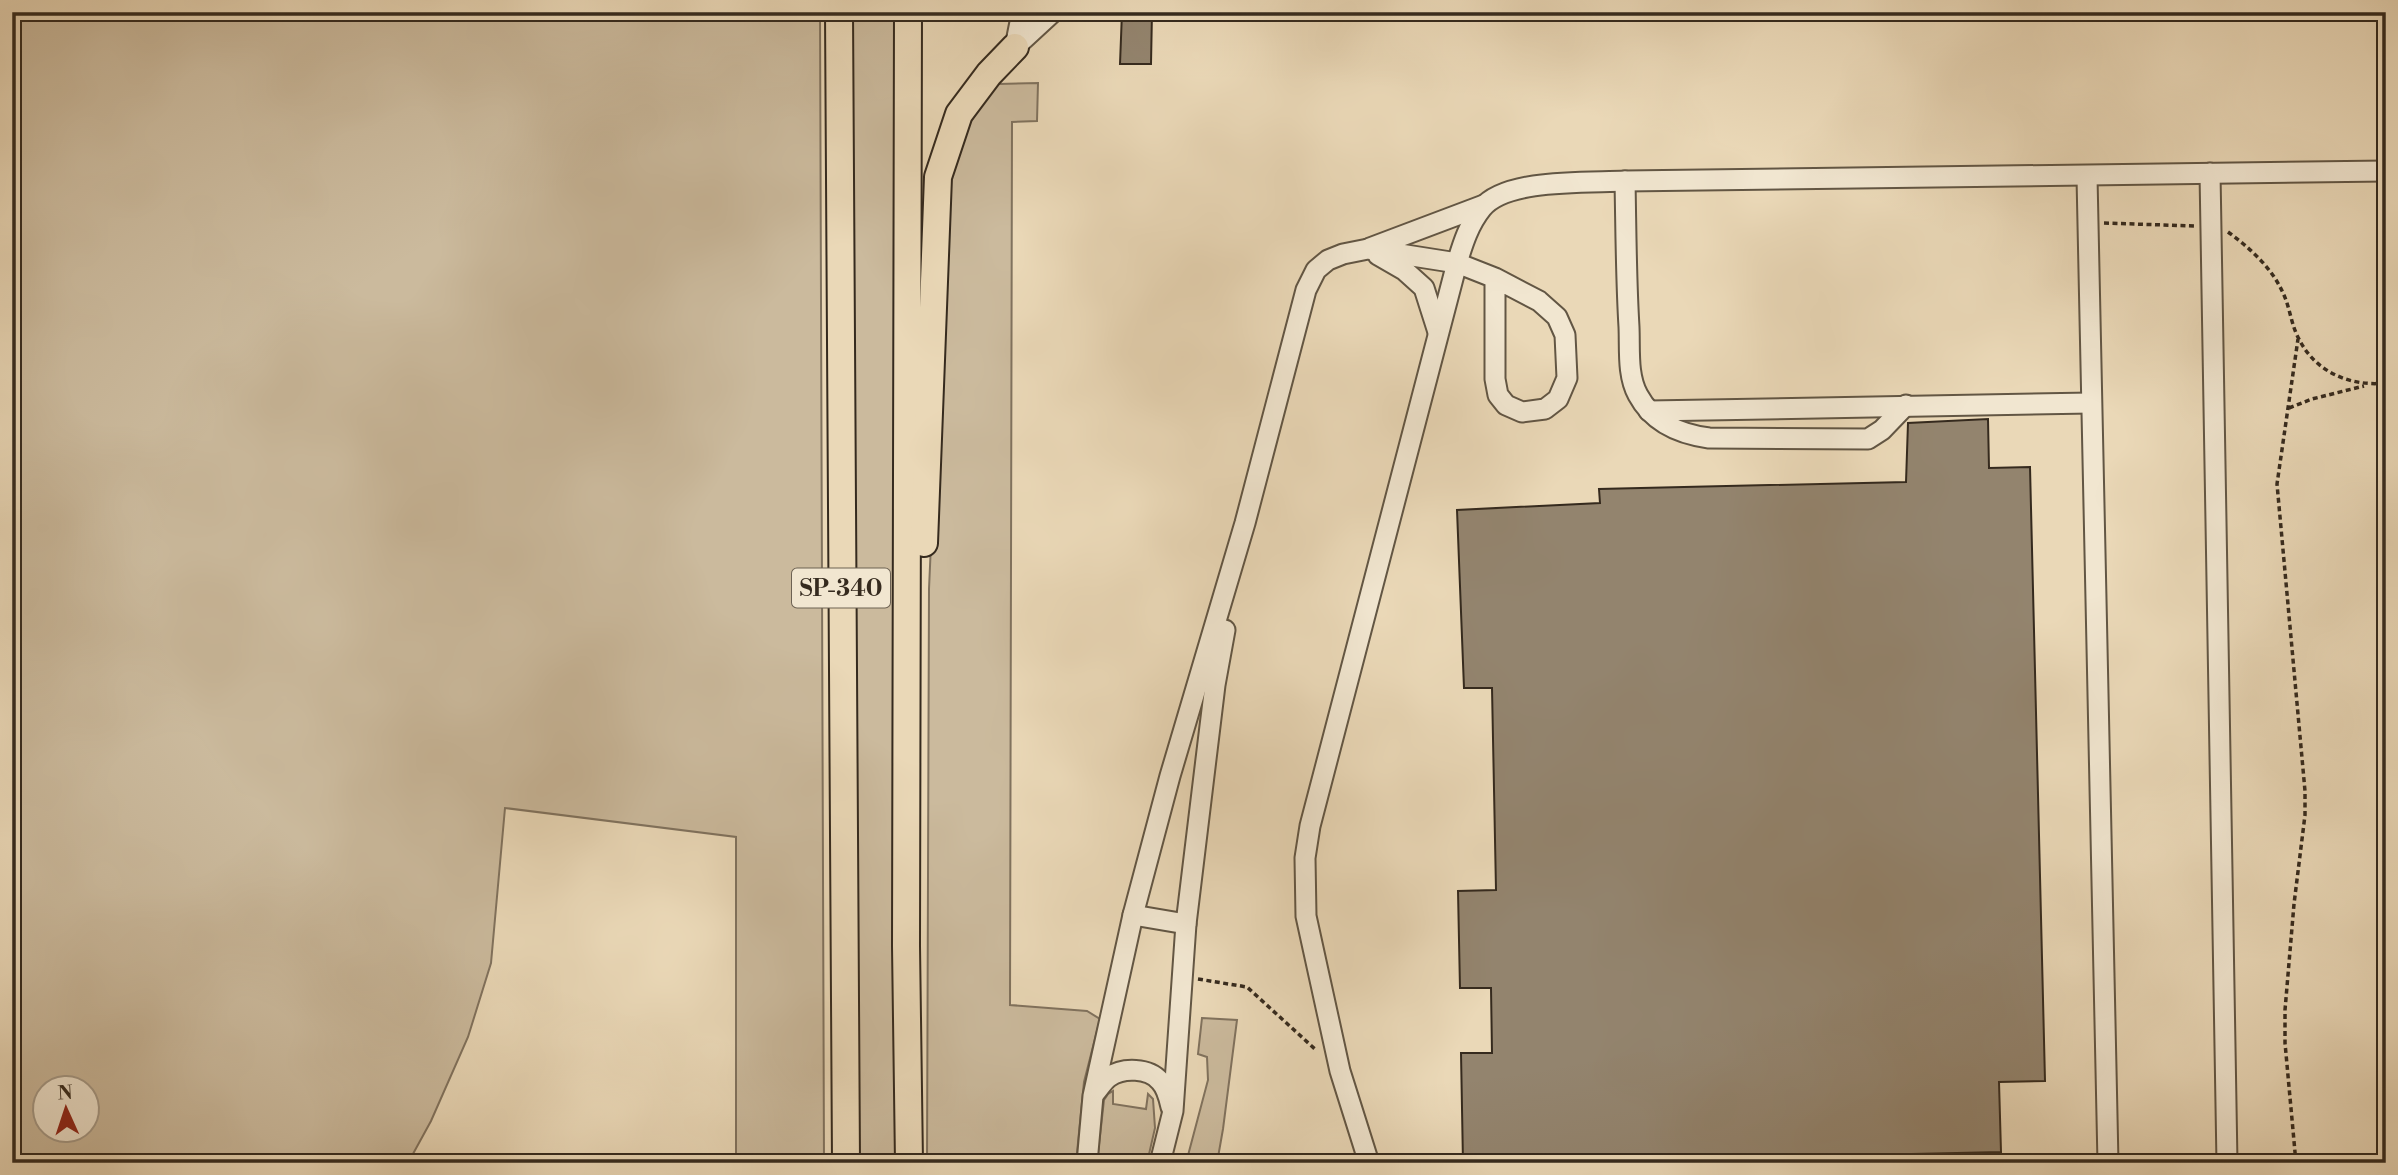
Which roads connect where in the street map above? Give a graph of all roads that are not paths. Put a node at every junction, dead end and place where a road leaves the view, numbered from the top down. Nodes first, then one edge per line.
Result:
1 (839, 12) edge
2 (908, 12) edge
3 (1022, 12) edge
4 (1053, 12) edge
5 (1015, 47) junction
6 (2386, 171) edge
7 (2210, 173) junction
8 (2087, 177) junction
9 (1625, 181) junction
10 (1484, 205) junction
11 (1368, 249) junction
12 (1457, 263) junction
13 (1495, 278) junction
14 (1438, 333) junction
15 (2091, 403) junction
16 (1906, 405) junction
17 (1648, 411) junction
18 (1245, 523) junction
19 (1133, 915) junction
20 (1186, 924) junction
21 (906, 946) junction
22 (1093, 1096) junction
23 (1172, 1111) junction
24 (909, 1161) edge
25 (846, 1163) edge
26 (1087, 1163) edge
27 (1160, 1163) edge
28 (1369, 1163) edge
29 (2108, 1163) edge
30 (2227, 1163) edge

1 - 25 highway, SP-340
2 - 21 highway, SP-340
3 - 5 lane
4 - 5 lane
5 - 21 highway
6 - 7 lane
7 - 8 lane
7 - 30 lane
8 - 9 lane
8 - 15 lane
9 - 10 lane
9 - 17 lane
10 - 11 lane
10 - 12 lane
11 - 12 lane
11 - 14 lane
11 - 18 lane
12 - 13 lane
12 - 14 lane
13 - 13 lane
14 - 28 lane
15 - 16 lane
15 - 29 lane
16 - 17 lane
16 - 17 lane
18 - 19 lane
18 - 20 lane
19 - 20 lane
19 - 22 lane
20 - 23 lane
21 - 24 highway, SP-340
22 - 23 lane
22 - 26 lane
23 - 27 lane

